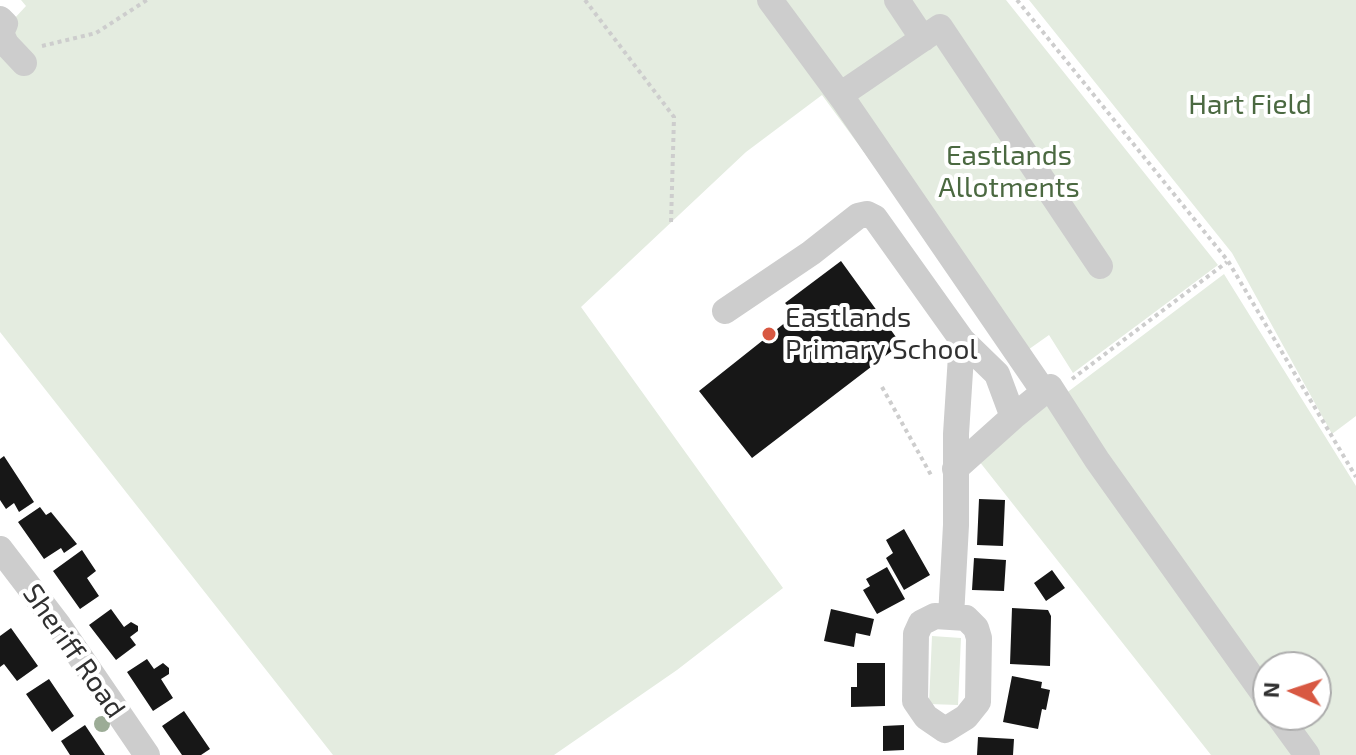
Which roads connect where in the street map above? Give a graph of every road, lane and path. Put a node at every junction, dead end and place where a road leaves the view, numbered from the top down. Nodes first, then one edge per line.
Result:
1 (147, 0) edge
2 (585, 0) edge
3 (770, 0) edge
4 (897, 0) edge
5 (1017, 0) edge
6 (923, 39) junction
7 (10, 42) edge
8 (843, 99) junction
9 (671, 223) dead end
10 (1228, 261) junction
11 (1100, 266) dead end
12 (725, 311) dead end
13 (962, 340) junction
14 (882, 387) dead end
15 (1049, 392) junction
16 (1013, 417) junction
17 (945, 477) junction
18 (1356, 477) edge
19 (0, 549) edge
20 (951, 617) junction
21 (1252, 678) edge
22 (1290, 731) edge
23 (945, 742) edge
24 (147, 755) edge
25 (1307, 755) edge

1 - 7 path
2 - 9 path
3 - 8 street
4 - 6 street
5 - 10 path
6 - 8 street
6 - 11 street
8 - 15 street
10 - 15 path
10 - 18 path
12 - 13 street
13 - 16 street
13 - 17 street
14 - 17 path
15 - 16 street
15 - 21 street
16 - 17 street
17 - 20 street
19 - 24 street, Sheriff Road
20 - 23 street
20 - 23 street
22 - 25 street

